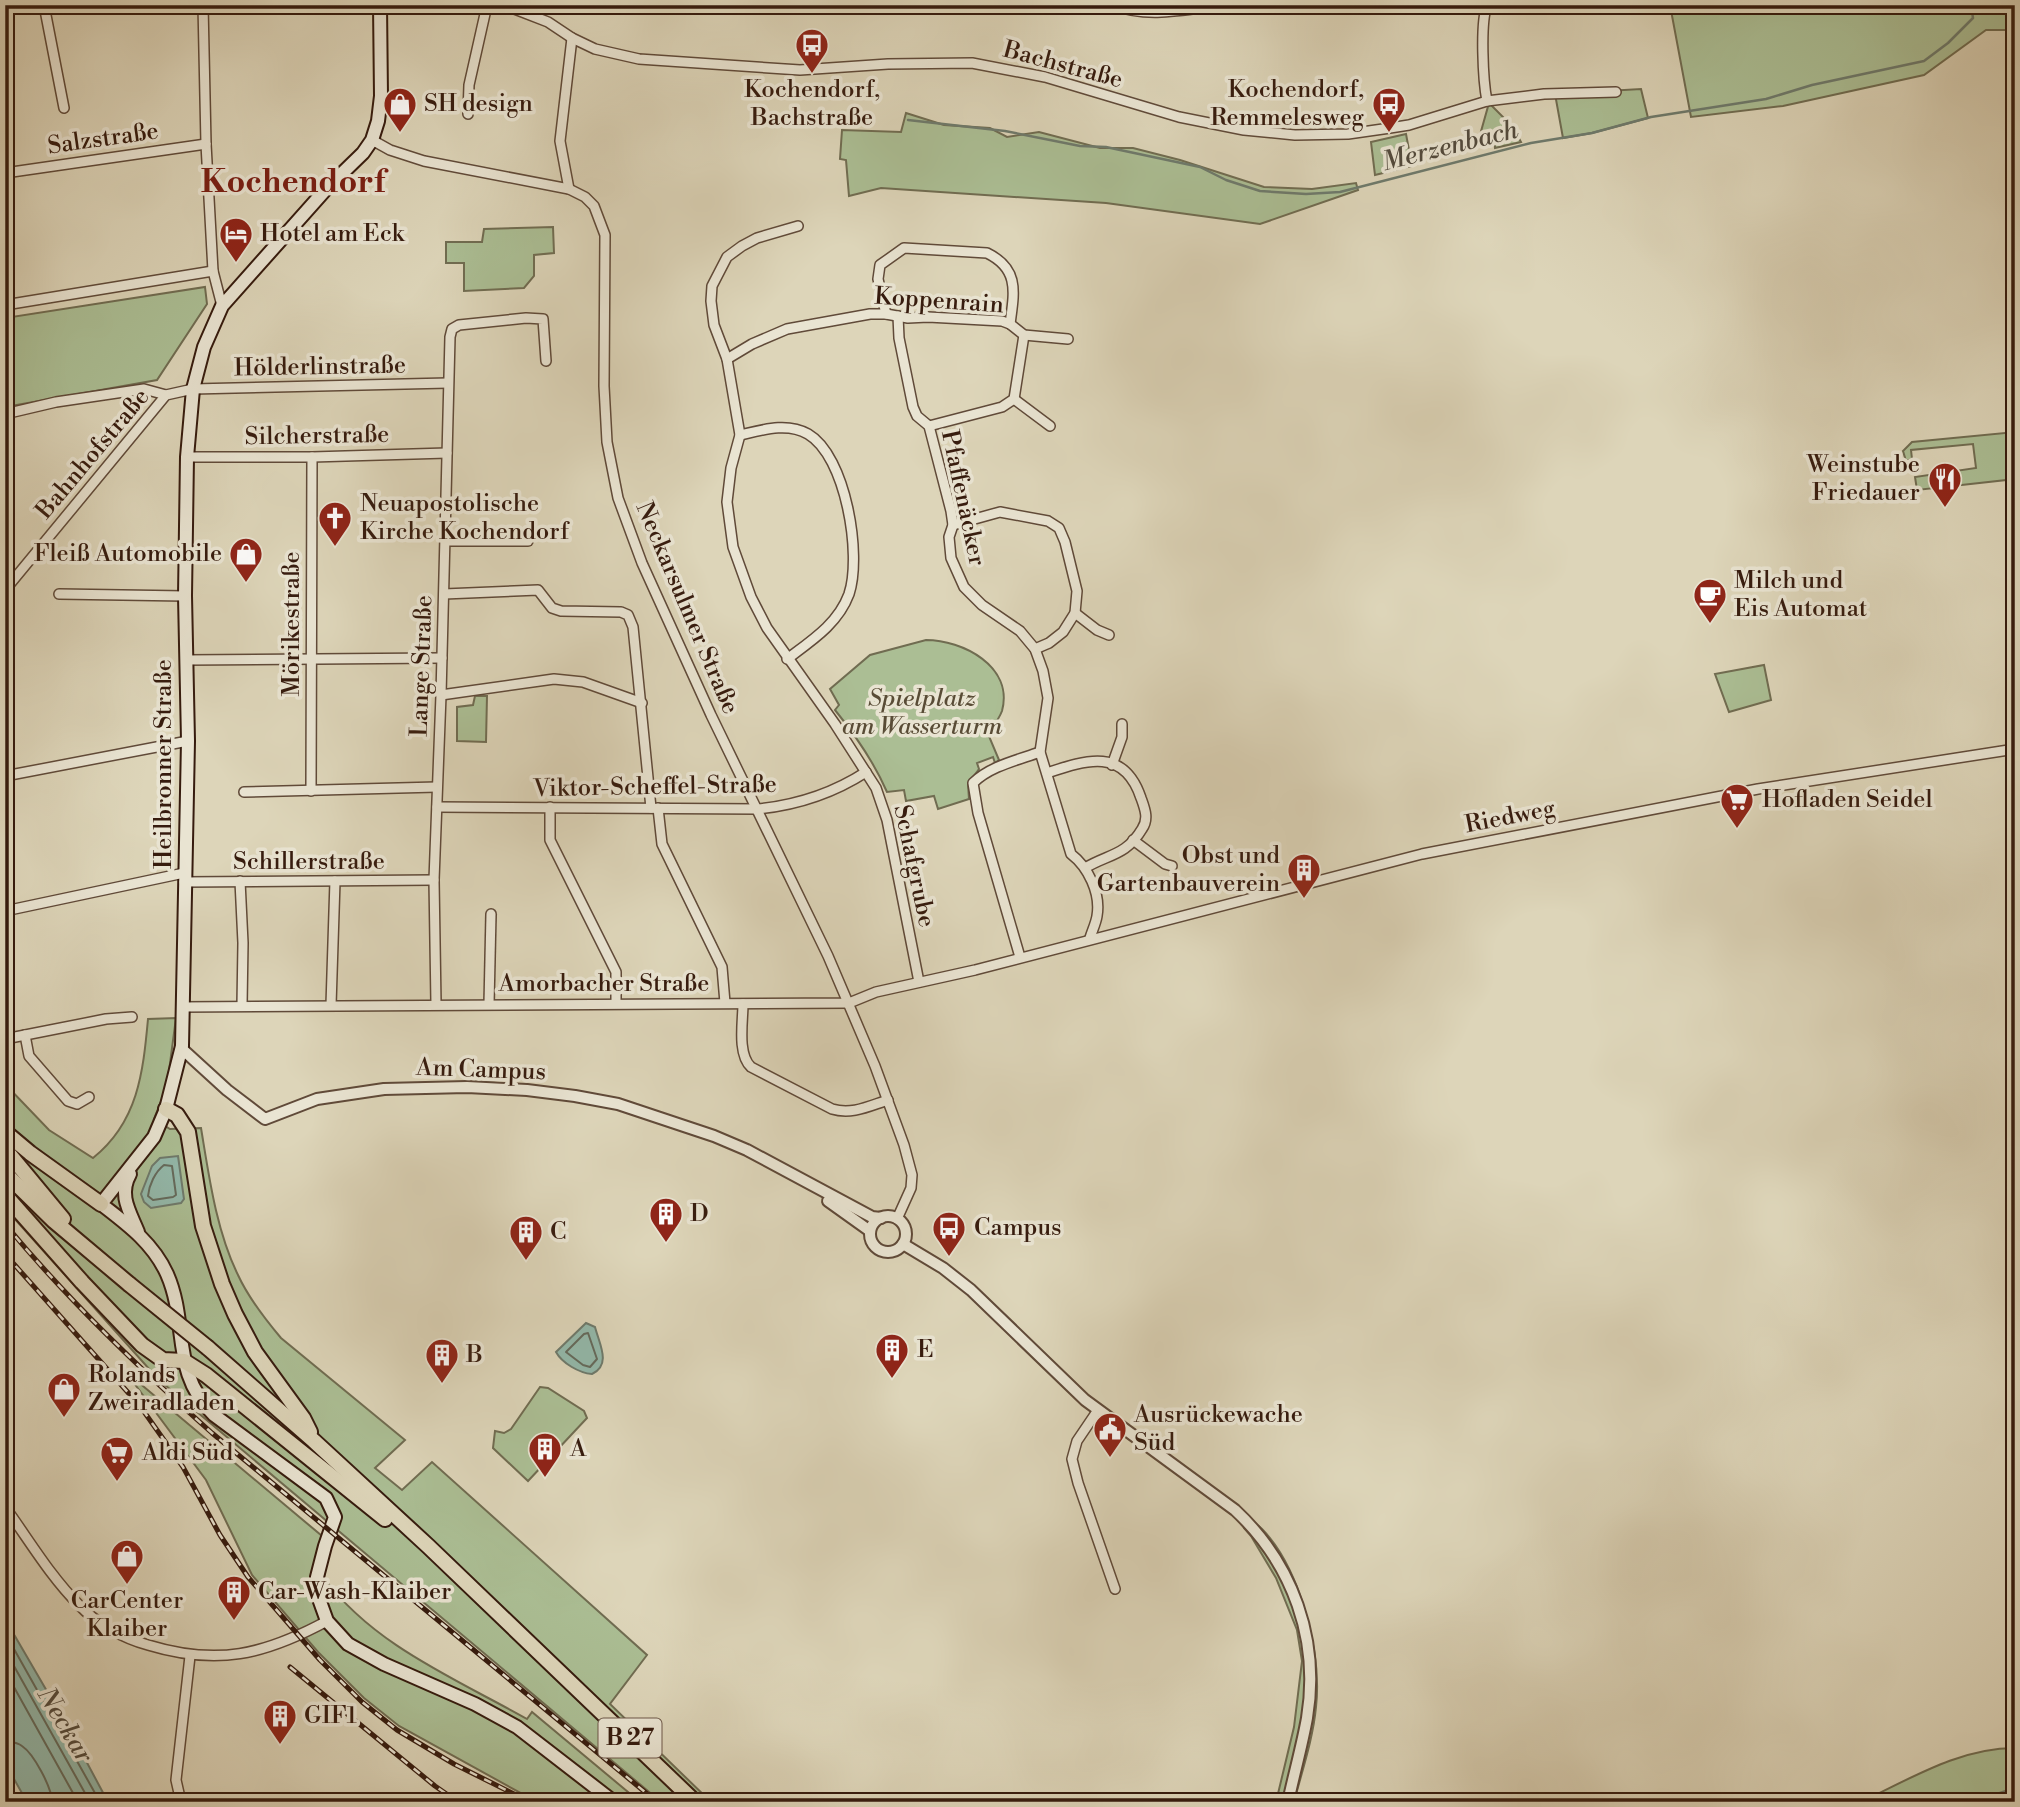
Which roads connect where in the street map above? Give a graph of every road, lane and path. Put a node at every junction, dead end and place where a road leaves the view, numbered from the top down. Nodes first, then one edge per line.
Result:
1 (44, 5) edge
2 (203, 5) edge
3 (380, 5) edge
4 (488, 5) edge
5 (504, 5) edge
6 (1114, 5) edge
7 (1223, 5) edge
8 (1487, 5) edge
9 (572, 38) junction
10 (1616, 92) dead end
11 (1486, 101) junction
12 (64, 108) dead end
13 (468, 114) dead end
14 (372, 140) junction
15 (206, 144) junction
16 (5, 173) edge
17 (569, 189) junction
18 (798, 226) dead end
19 (213, 271) junction
20 (5, 304) edge
21 (222, 306) junction
22 (886, 314) junction
23 (898, 316) junction
24 (1010, 324) junction
25 (1024, 335) junction
26 (1068, 339) dead end
27 (727, 359) junction
28 (546, 361) dead end
29 (449, 383) junction
30 (193, 389) junction
31 (166, 395) junction
32 (1014, 400) junction
33 (5, 414) edge
34 (929, 426) junction
35 (1050, 426) dead end
36 (740, 435) junction
37 (447, 453) junction
38 (187, 457) junction
39 (312, 457) junction
40 (953, 525) junction
41 (446, 541) junction
42 (528, 541) dead end
43 (5, 590) edge
44 (59, 594) dead end
45 (444, 594) junction
46 (185, 596) junction
47 (1075, 613) junction
48 (1108, 635) dead end
49 (1035, 649) junction
50 (442, 658) junction
51 (787, 659) junction
52 (186, 660) junction
53 (310, 661) junction
54 (441, 695) junction
55 (642, 703) junction
56 (1122, 724) dead end
57 (188, 740) junction
58 (2015, 749) edge
59 (1040, 752) junction
60 (1112, 765) junction
61 (866, 772) junction
62 (1047, 774) junction
63 (5, 776) edge
64 (437, 787) junction
65 (311, 791) junction
66 (244, 792) dead end
67 (437, 807) junction
68 (550, 807) junction
69 (654, 808) junction
70 (758, 809) junction
71 (1133, 840) junction
72 (1172, 866) dead end
73 (1085, 868) junction
74 (184, 877) junction
75 (434, 880) junction
76 (240, 881) junction
77 (335, 881) junction
78 (5, 911) edge
79 (491, 914) dead end
80 (1090, 938) junction
81 (1020, 957) junction
82 (919, 982) junction
83 (616, 1003) junction
84 (725, 1003) junction
85 (743, 1003) junction
86 (849, 1003) junction
87 (436, 1004) junction
88 (489, 1004) junction
89 (242, 1005) junction
90 (331, 1005) junction
91 (182, 1007) junction
92 (132, 1017) dead end
93 (25, 1035) junction
94 (5, 1039) edge
95 (181, 1048) junction
96 (89, 1097) dead end
97 (888, 1100) junction
98 (166, 1109) junction
99 (5, 1132) edge
100 (5, 1149) edge
101 (145, 1150) junction
102 (5, 1173) edge
103 (794, 1177) junction
104 (5, 1195) edge
105 (101, 1204) junction
106 (881, 1218) junction
107 (897, 1219) junction
108 (870, 1231) junction
109 (139, 1234) junction
110 (79, 1240) junction
111 (903, 1244) junction
112 (184, 1361) junction
113 (1098, 1410) junction
114 (314, 1441) junction
115 (5, 1507) edge
116 (428, 1546) junction
117 (1115, 1589) dead end
118 (327, 1620) junction
119 (190, 1656) junction
120 (181, 1802) edge
121 (614, 1802) edge
122 (695, 1802) edge
123 (1288, 1802) edge

1 - 12 street
2 - 15 street
3 - 14 main road
4 - 13 street
5 - 9 street, Bachstraße
6 - 7 street
8 - 11 street
9 - 11 street, Bachstraße
9 - 17 street
10 - 11 street, Bachstraße
14 - 17 street, Neckarsulmer Straße
14 - 21 main road, Heilbronner Straße
15 - 16 street, Salzstraße
15 - 19 street
17 - 70 street, Neckarsulmer Straße
18 - 27 street, Schafgrube
19 - 20 street
19 - 21 street
21 - 30 main road, Heilbronner Straße
22 - 23 street, Koppenrain
22 - 24 street
22 - 27 street, Koppenrain
23 - 24 street, Koppenrain
23 - 34 street, Pfaffenäcker
24 - 25 street, Koppenrain
25 - 26 street, Koppenrain
25 - 32 street
27 - 36 street, Schafgrube
28 - 29 street, Lange Straße
29 - 30 street, Hölderlinstraße
29 - 37 street, Lange Straße
30 - 31 street, Bahnhofstraße
30 - 38 main road, Heilbronner Straße
31 - 33 street
31 - 43 street, Bahnhofstraße
32 - 34 street
32 - 35 street
34 - 40 street, Pfaffenäcker
36 - 51 street, Schafgrube
36 - 51 street
37 - 39 street, Silcherstraße
37 - 41 street, Lange Straße
38 - 39 street, Silcherstraße
38 - 46 main road, Heilbronner Straße
39 - 53 street, Mörikestraße
40 - 47 street
40 - 49 street, Pfaffenäcker
41 - 42 street
41 - 45 street, Lange Straße
44 - 46 street
45 - 50 street, Lange Straße
45 - 55 street
46 - 52 main road, Heilbronner Straße
47 - 48 street
47 - 49 street
49 - 59 street, Pfaffenäcker
50 - 53 street
50 - 54 street, Lange Straße
51 - 61 street, Schafgrube
52 - 53 street
52 - 57 main road, Heilbronner Straße
53 - 65 street, Mörikestraße
54 - 55 street
54 - 64 street, Lange Straße
55 - 69 street
56 - 60 street
57 - 63 street
57 - 74 main road, Heilbronner Straße
58 - 80 street, Riedweg
59 - 62 street, Pfaffenäcker
59 - 81 street
60 - 62 street
60 - 71 street
61 - 70 street, Viktor-Scheffel-Straße
61 - 82 street, Schafgrube
62 - 73 street, Pfaffenäcker
64 - 65 street
64 - 67 street, Lange Straße
65 - 66 street
67 - 68 street, Viktor-Scheffel-Straße
67 - 75 street, Lange Straße
68 - 69 street, Viktor-Scheffel-Straße
68 - 83 street
69 - 70 street, Viktor-Scheffel-Straße
69 - 84 street
70 - 86 street, Neckarsulmer Straße
71 - 72 street
71 - 73 street
73 - 80 street, Pfaffenäcker
74 - 76 street, Schillerstraße
74 - 78 street, Schillerstraße
74 - 91 main road, Heilbronner Straße
75 - 77 street, Schillerstraße
75 - 87 street, Lange Straße
76 - 77 street, Schillerstraße
76 - 89 street
77 - 90 street
79 - 88 street
80 - 81 street, Riedweg
81 - 82 street, Amorbacher Straße
82 - 86 street, Amorbacher Straße
83 - 84 street, Amorbacher Straße
83 - 88 street, Amorbacher Straße
84 - 85 street, Amorbacher Straße
85 - 86 street, Amorbacher Straße
85 - 97 street
86 - 97 street, Neckarsulmer Straße
87 - 88 street, Amorbacher Straße
87 - 90 street, Amorbacher Straße
89 - 90 street, Amorbacher Straße
89 - 91 street, Amorbacher Straße
91 - 95 main road, Heilbronner Straße
92 - 93 street
93 - 94 street
93 - 96 street
95 - 98 main road, Heilbronner Straße
95 - 103 street, Am Campus
97 - 107 street, Neckarsulmer Straße
98 - 101 main road, Heilbronner Straße
98 - 114 highway
99 - 105 highway
100 - 110 highway, B 27
101 - 105 main road, Heilbronner Straße
101 - 109 main road
102 - 110 highway, B 27
103 - 106 street, Am Campus
103 - 108 street, Am Campus
104 - 112 highway
105 - 109 main road
106 - 107 street
106 - 108 street
107 - 111 street
108 - 111 street
109 - 112 main road
110 - 114 highway, B 27, bridge
111 - 113 street
112 - 116 highway
112 - 118 main road
113 - 117 street
113 - 123 street
114 - 116 highway, B 27
115 - 119 street
116 - 122 highway, B 27
118 - 119 street
118 - 121 main road
119 - 120 street

